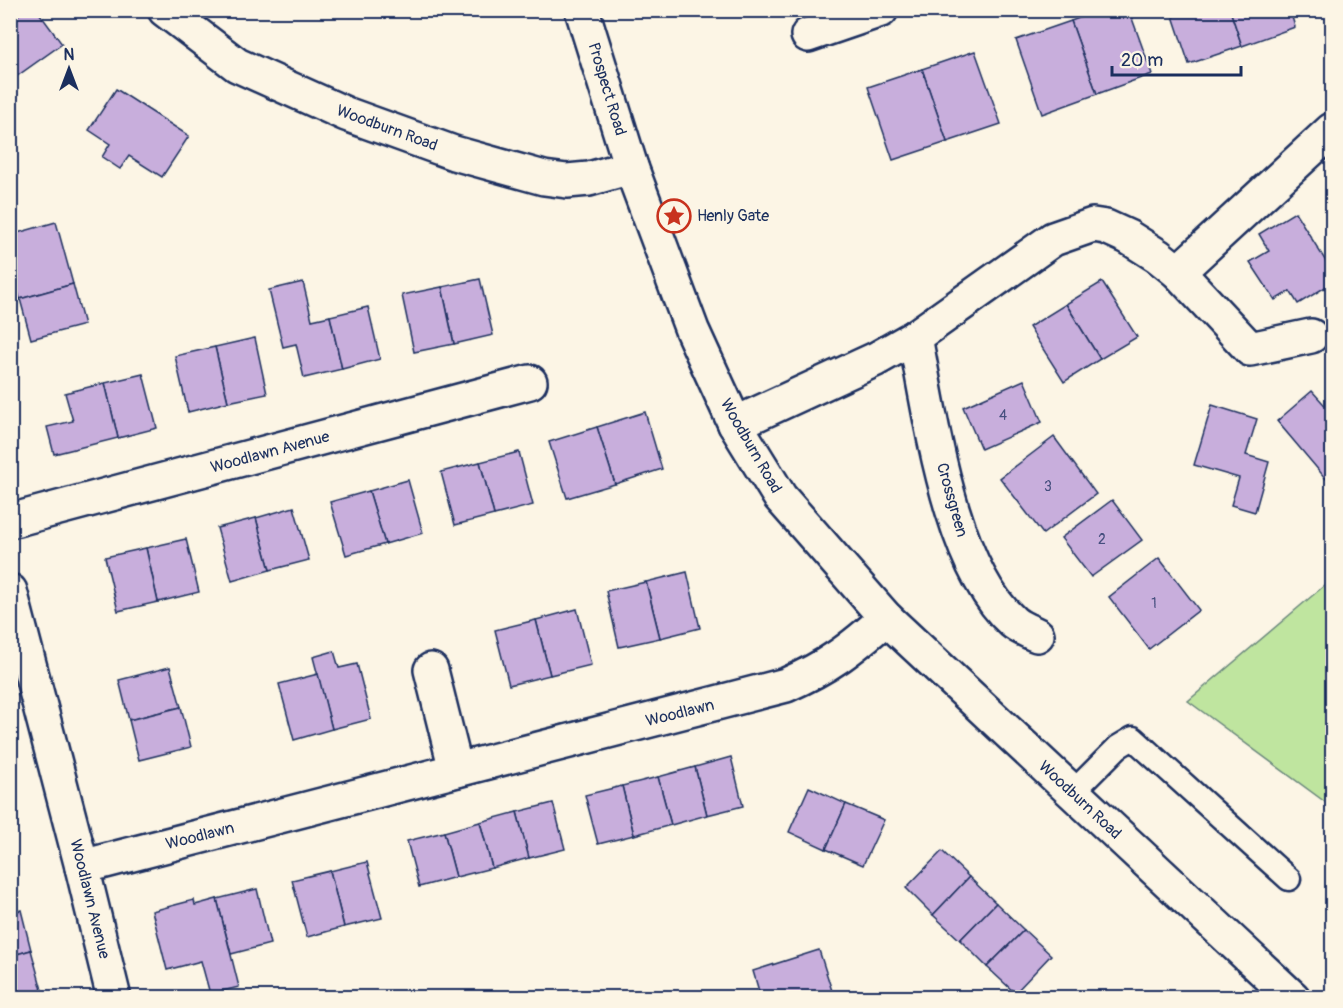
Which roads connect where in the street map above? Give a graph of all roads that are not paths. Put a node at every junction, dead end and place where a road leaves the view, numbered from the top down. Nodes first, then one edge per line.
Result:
1 (165, 10) edge
2 (582, 10) edge
3 (881, 10) edge
4 (807, 35) dead end
5 (1332, 130) edge
6 (631, 167) junction
7 (1178, 272) junction
8 (1311, 336) dead end
9 (915, 337) junction
10 (530, 382) dead end
11 (735, 424) junction
12 (10, 521) edge
13 (10, 591) edge
14 (886, 618) junction
15 (1037, 634) dead end
16 (431, 670) dead end
17 (456, 770) junction
18 (1073, 792) junction
19 (82, 867) junction
20 (1289, 879) dead end
21 (114, 998) edge
22 (1293, 998) edge

1 - 6 street, Woodburn Road
2 - 6 street, Prospect Road
3 - 4 street
5 - 7 street
6 - 11 street, Woodburn Road
7 - 8 street
7 - 9 street
9 - 11 street
9 - 15 street, Crossgreen
10 - 12 street, Woodlawn Avenue
11 - 14 street, Woodburn Road
13 - 19 street, Woodlawn Avenue
14 - 17 street, Woodlawn
14 - 18 street, Woodburn Road
16 - 17 street
17 - 19 street, Woodlawn
18 - 20 lane
18 - 22 street, Woodburn Road
19 - 21 street, Woodlawn Avenue

